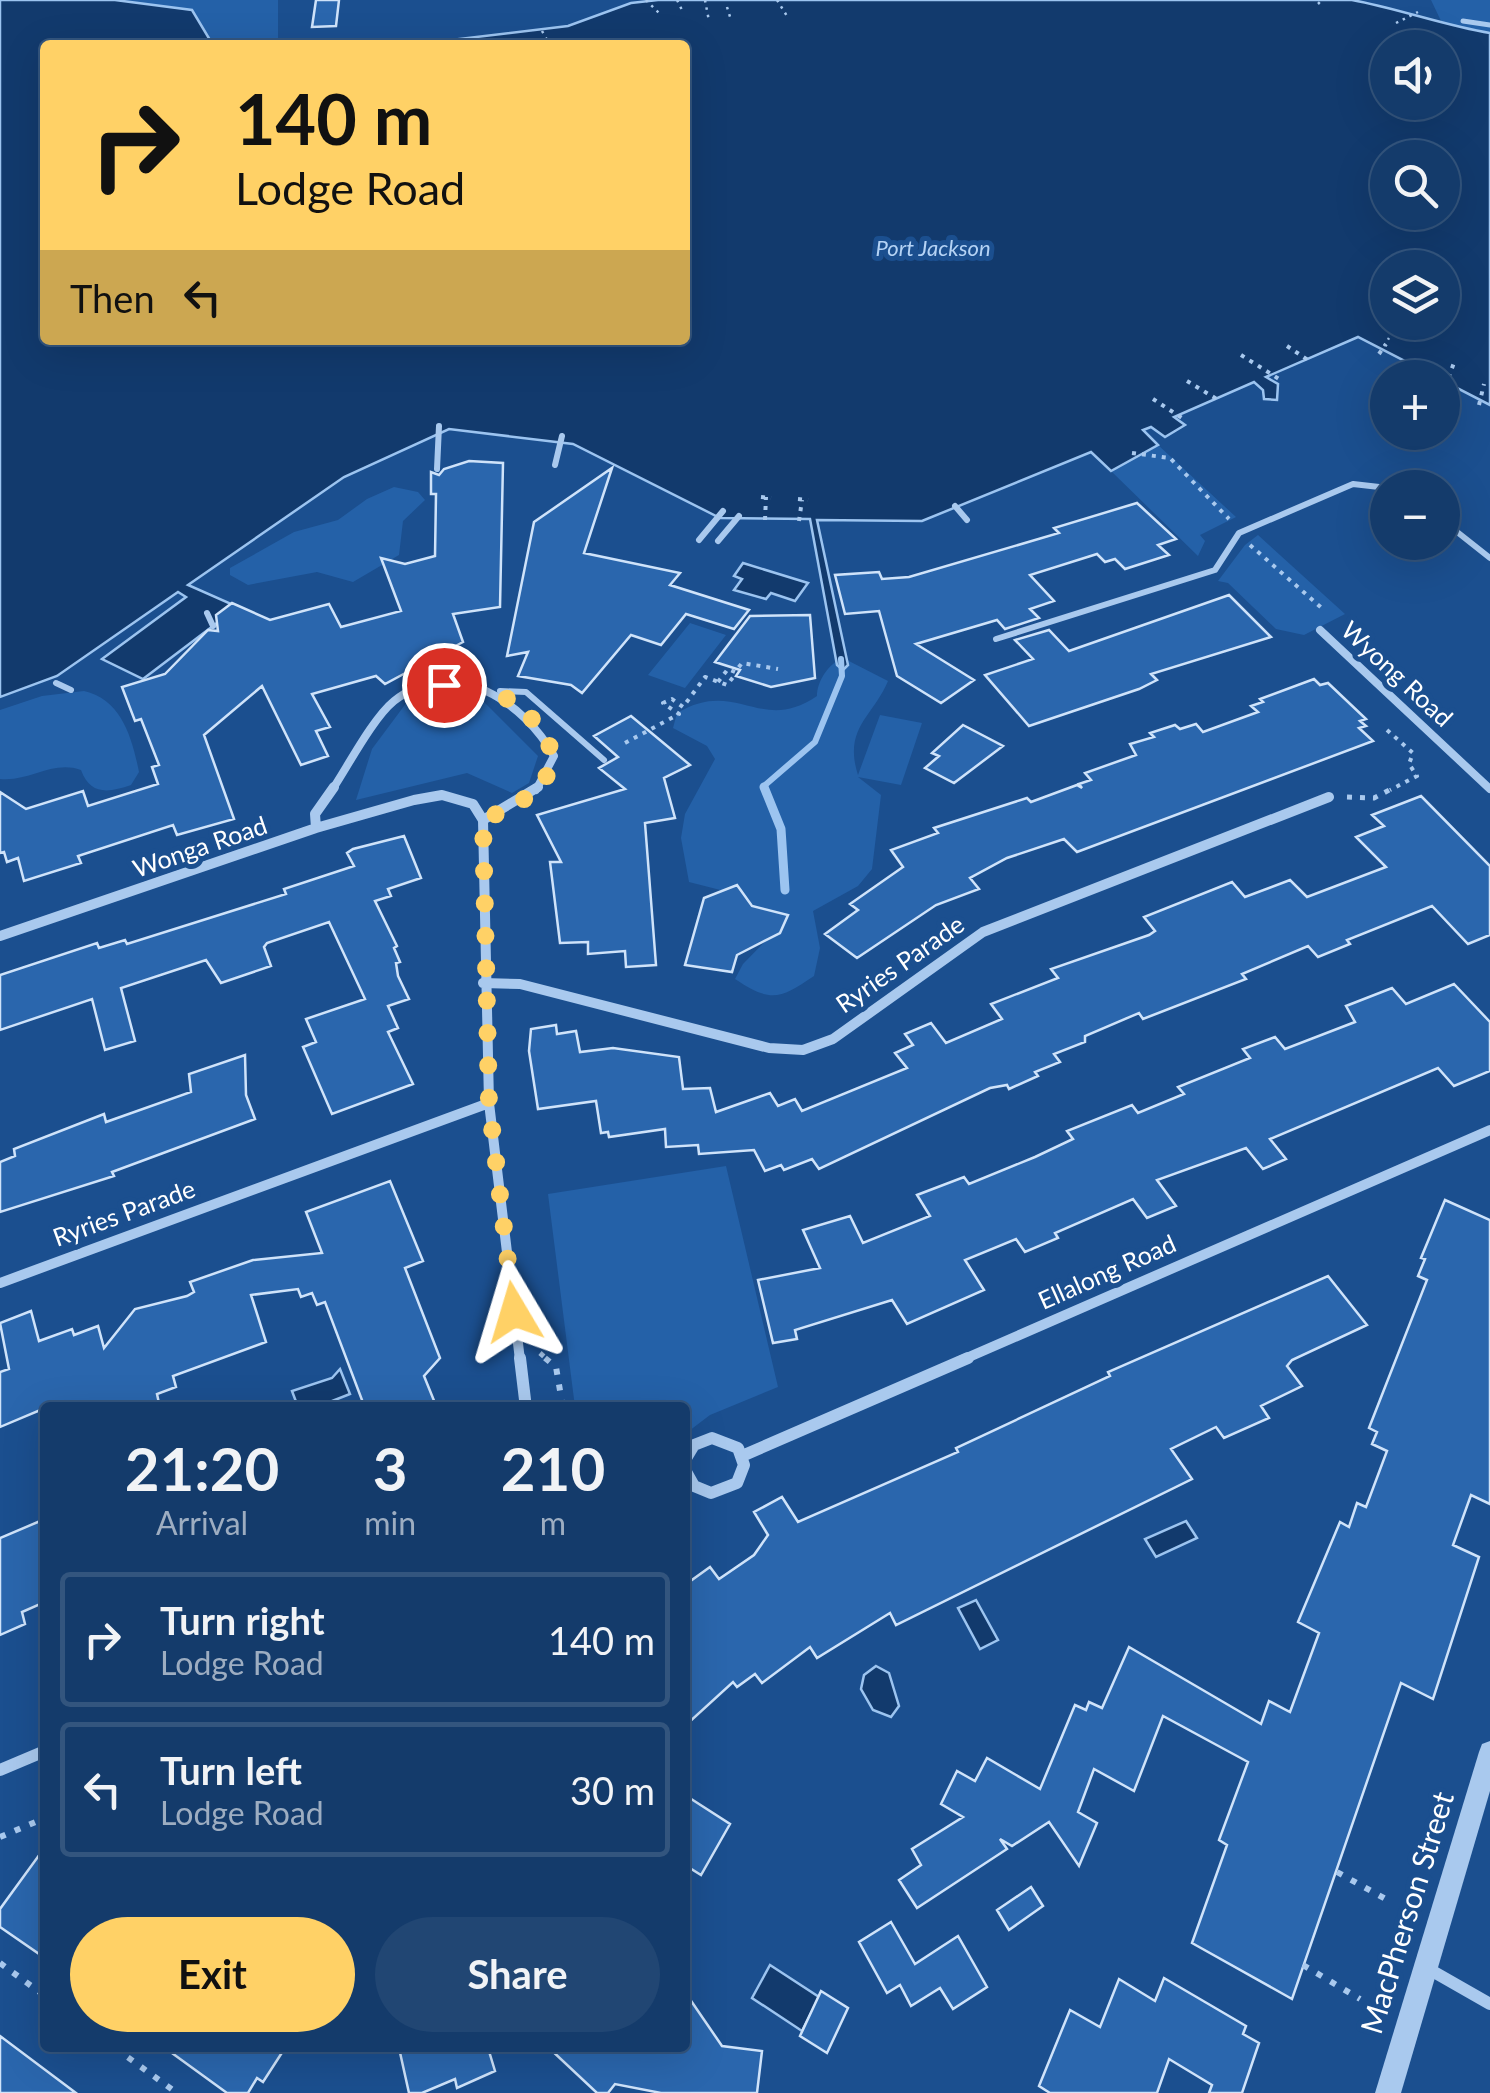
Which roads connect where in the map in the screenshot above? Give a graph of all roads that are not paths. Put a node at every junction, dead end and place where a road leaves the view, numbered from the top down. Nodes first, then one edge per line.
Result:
1 (1463, 21) dead end
2 (1490, 25) edge
3 (439, 426) dead end
4 (562, 436) dead end
5 (555, 464) dead end
6 (437, 469) dead end
7 (1370, 486) edge
8 (955, 506) dead end
9 (723, 512) dead end
10 (739, 516) dead end
11 (967, 520) dead end
12 (1460, 534) edge
13 (699, 540) dead end
14 (718, 542) dead end
15 (1490, 558) edge
16 (208, 612) dead end
17 (213, 626) dead end
18 (1320, 630) dead end
19 (996, 639) dead end
20 (56, 683) dead end
21 (71, 690) dead end
22 (500, 691) junction
23 (604, 760) dead end
24 (1490, 789) edge
25 (1329, 797) road end
26 (483, 820) junction
27 (316, 828) junction
28 (0, 936) edge
29 (484, 983) junction
30 (489, 1103) junction
31 (1490, 1130) edge
32 (0, 1283) edge
33 (525, 1402) edge
34 (690, 1452) edge
35 (742, 1456) junction
36 (690, 1476) edge
37 (1490, 1752) edge
38 (40, 1753) edge
39 (0, 1770) edge
40 (1426, 1967) junction
41 (1490, 2004) edge
42 (1388, 2093) edge

1 - 2 lane
3 - 6 lane
4 - 5 lane
7 - 19 lane
8 - 11 lane
9 - 13 lane
10 - 14 lane
12 - 15 lane
16 - 17 lane
18 - 24 street, Wyong Road
20 - 21 lane
22 - 23 lane
22 - 26 street
22 - 27 street
25 - 29 street, Ryries Parade
26 - 27 street, Wonga Road
26 - 29 street
27 - 28 street, Wonga Road
29 - 30 street
30 - 32 street, Ryries Parade
30 - 33 street
31 - 35 street, Ellalong Road
34 - 35 street
35 - 36 street
37 - 40 street, MacPherson Street
38 - 39 street
40 - 41 street
40 - 42 street, MacPherson Street

